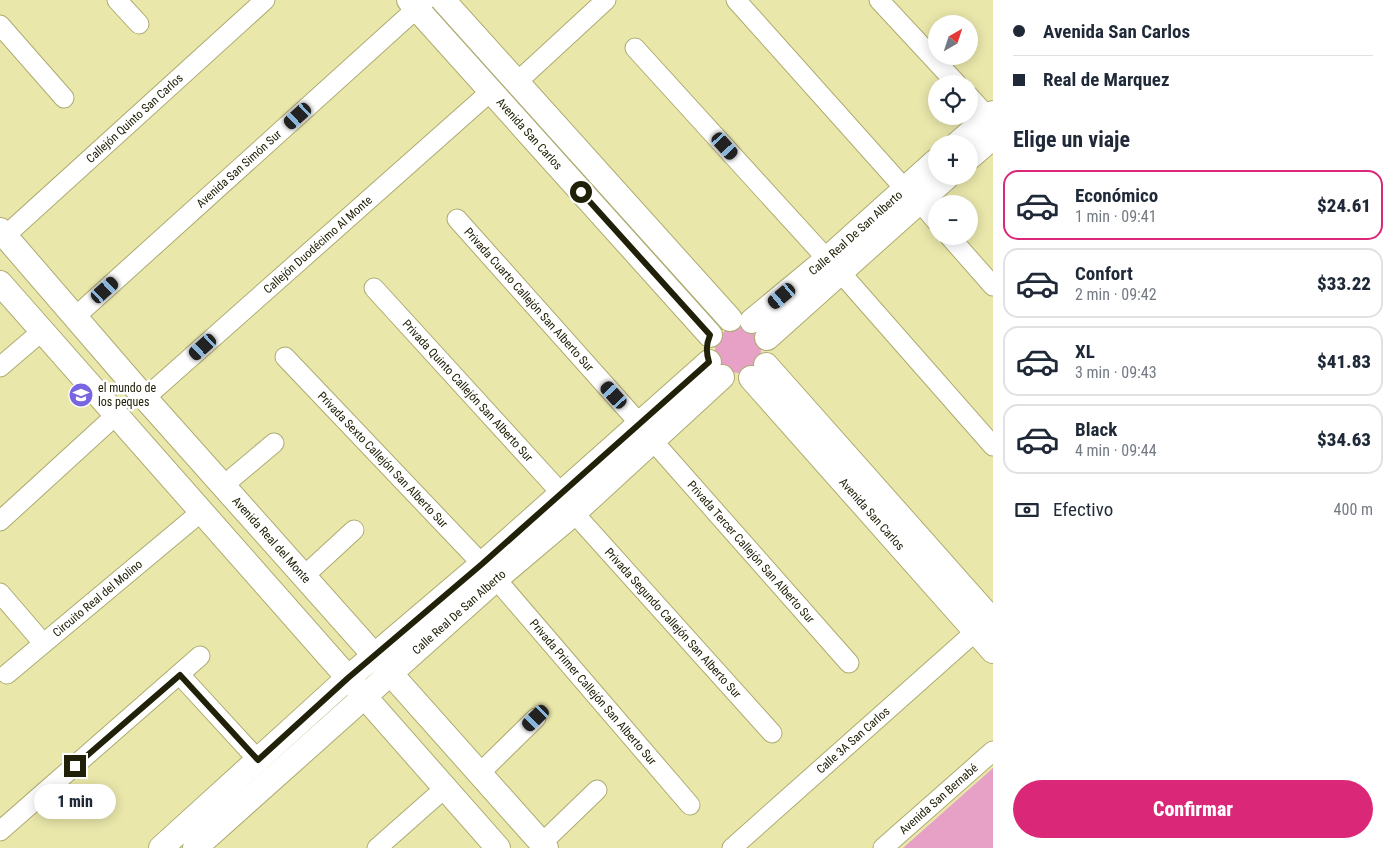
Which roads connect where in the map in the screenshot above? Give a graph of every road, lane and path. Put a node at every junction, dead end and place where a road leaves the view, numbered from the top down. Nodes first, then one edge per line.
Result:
1 (117, 0) edge
2 (265, 0) edge
3 (443, 0) edge
4 (606, 0) edge
5 (736, 0) edge
6 (879, 0) edge
7 (417, 3) edge
8 (139, 24) dead end
9 (0, 26) edge
10 (635, 48) dead end
11 (949, 75) edge
12 (516, 82) junction
13 (490, 92) junction
14 (64, 98) dead end
15 (978, 107) edge
16 (991, 123) edge
17 (972, 135) edge
18 (978, 144) edge
19 (928, 173) edge
20 (931, 185) edge
21 (912, 195) junction
22 (928, 212) edge
23 (457, 220) dead end
24 (3, 233) edge
25 (957, 245) edge
26 (834, 266) junction
27 (0, 283) edge
28 (993, 286) edge
29 (374, 288) dead end
30 (75, 317) junction
31 (741, 320) junction
32 (42, 331) junction
33 (710, 335) junction
34 (767, 338) junction
35 (285, 357) dead end
36 (0, 367) edge
37 (716, 370) junction
38 (758, 372) junction
39 (145, 398) junction
40 (116, 415) junction
41 (646, 432) junction
42 (274, 442) dead end
43 (993, 446) edge
44 (224, 485) junction
45 (567, 503) junction
46 (202, 512) junction
47 (0, 521) edge
48 (354, 530) dead end
49 (489, 572) junction
50 (304, 576) junction
51 (0, 592) edge
52 (986, 616) edge
53 (43, 643) junction
54 (993, 651) edge
55 (200, 656) dead end
56 (374, 656) junction
57 (849, 663) dead end
58 (7, 674) dead end
59 (390, 674) junction
60 (180, 675) junction
61 (348, 678) junction
62 (365, 697) junction
63 (536, 718) dead end
64 (772, 733) dead end
65 (993, 751) edge
66 (258, 760) junction
67 (479, 774) junction
68 (446, 788) junction
69 (597, 790) dead end
70 (690, 805) dead end
71 (0, 831) edge
72 (544, 846) edge
73 (161, 848) edge
74 (195, 848) edge
75 (377, 848) edge
76 (498, 848) edge
77 (732, 848) edge
78 (883, 848) edge

1 - 8 street
2 - 24 street, Callejón Quinto San Carlos
3 - 12 street, Avenida San Carlos
4 - 12 street
5 - 21 street
6 - 11 street
7 - 13 street, Avenida San Carlos
7 - 30 street, Avenida San Simón Sur
9 - 14 street
10 - 26 street
12 - 31 street, Avenida San Carlos
13 - 33 street, Avenida San Carlos
13 - 39 street, Callejón Duodécimo Al Monte
15 - 16 street
16 - 17 street
16 - 18 street
19 - 21 street, Calle Real De San Alberto
20 - 21 street, Calle Real De San Alberto
21 - 22 street
21 - 26 street, Calle Real De San Alberto
23 - 41 street, Privada Cuarto Callejón San Alberto Sur
24 - 30 street, Avenida Real del Monte
25 - 28 street
26 - 31 street, Calle Real De San Alberto
26 - 34 street, Calle Real De San Alberto
26 - 43 street
27 - 32 street
29 - 45 street, Privada Quinto Callejón San Alberto Sur
30 - 39 street, Avenida Real del Monte
31 - 33 street
31 - 34 street
32 - 36 street
32 - 40 street
33 - 37 street
34 - 38 street
35 - 49 street, Privada Sexto Callejón San Alberto Sur
37 - 38 street
37 - 41 street, Calle Real De San Alberto
38 - 52 street, Avenida San Carlos
39 - 44 street, Avenida Real del Monte
40 - 46 street
40 - 47 street
41 - 45 street, Calle Real De San Alberto
41 - 57 street, Privada Tercer Callejón San Alberto Sur
42 - 44 street
44 - 50 street, Avenida Real del Monte
45 - 49 street, Calle Real De San Alberto
45 - 64 street, Privada Segundo Callejón San Alberto Sur
46 - 53 street, Circuito Real del Molino
46 - 61 street
48 - 50 street
49 - 56 street, Calle Real De San Alberto
49 - 59 street, Calle Real De San Alberto
49 - 70 street, Privada Primer Callejón San Alberto Sur
50 - 56 street, Avenida Real del Monte
51 - 53 street, Circuito Real del Molino
52 - 54 street, Avenida San Carlos
52 - 77 street, Calle 3A San Carlos
53 - 58 street
55 - 60 street
56 - 59 street, Avenida Real del Monte
56 - 61 street, Calle Real De San Alberto
59 - 62 street, Calle Real De San Alberto
59 - 67 street, Avenida Real del Monte
60 - 66 street
60 - 71 street
61 - 62 street
61 - 66 street, Calle Real De San Alberto
62 - 68 street
62 - 74 street, Calle Real De San Alberto
63 - 67 street
65 - 78 street, Avenida San Bernabé
66 - 73 street, Calle Real De San Alberto
67 - 72 street, Avenida Real del Monte
68 - 75 street
68 - 76 street
69 - 72 street

